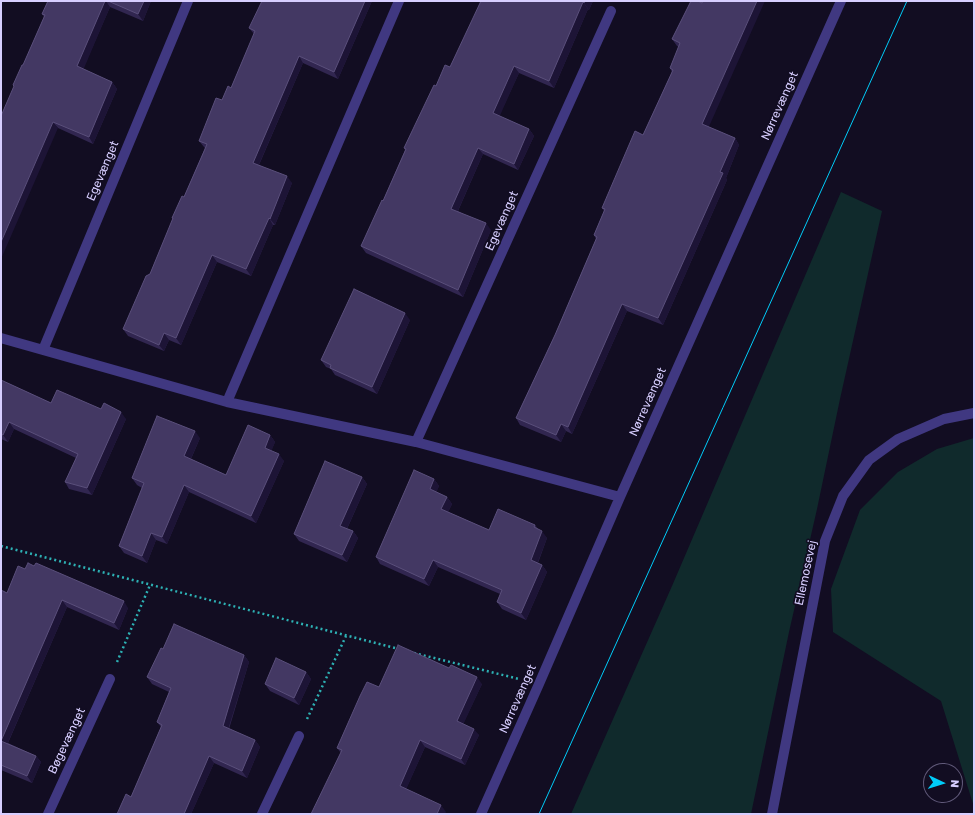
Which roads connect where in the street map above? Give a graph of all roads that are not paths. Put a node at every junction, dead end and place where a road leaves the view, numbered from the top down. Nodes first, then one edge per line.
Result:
1 (188, 1) edge
2 (399, 1) edge
3 (841, 1) edge
4 (611, 11) dead end
5 (1, 338) edge
6 (42, 350) junction
7 (227, 402) junction
8 (974, 413) edge
9 (416, 442) junction
10 (620, 497) junction
11 (110, 678) road end
12 (299, 736) road end
13 (48, 814) edge
14 (262, 814) edge
15 (481, 814) edge
16 (772, 814) edge

1 - 6 street, Egevænget
2 - 7 street
3 - 10 street, Nørrevænget
4 - 9 street, Egevænget
5 - 6 street
6 - 7 street
7 - 9 street
8 - 16 street, Ellemosevej
9 - 10 street
10 - 15 street, Nørrevænget
11 - 13 street, Bøgevænget
12 - 14 street

